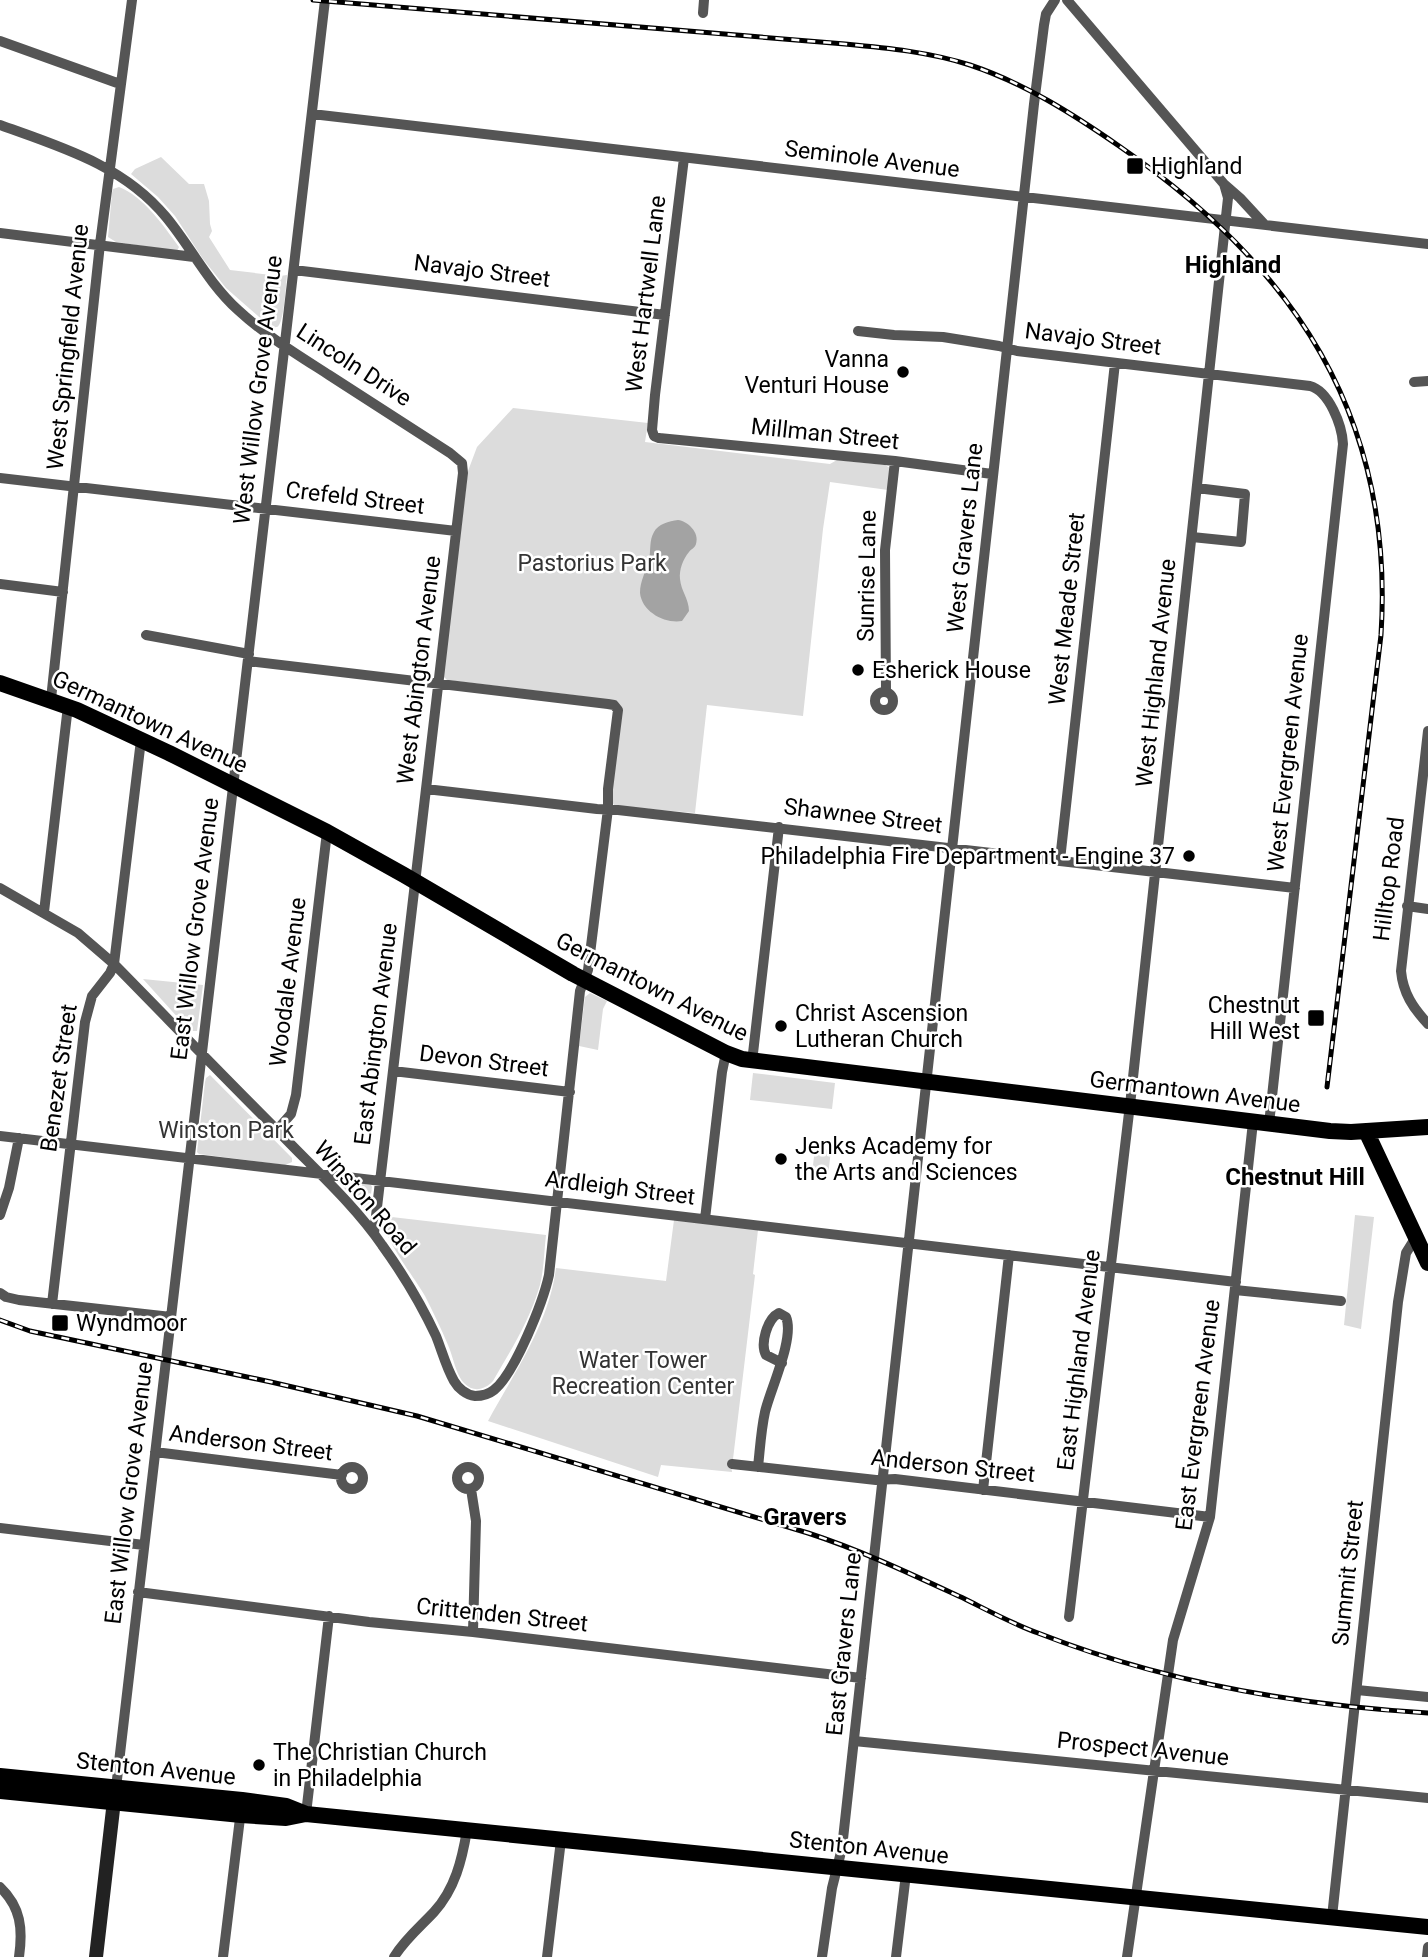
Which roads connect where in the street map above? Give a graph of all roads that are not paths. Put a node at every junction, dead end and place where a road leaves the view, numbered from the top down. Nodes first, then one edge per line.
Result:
1 (132, 0) edge
2 (325, 0) edge
3 (704, 0) edge
4 (1055, 0) edge
5 (1067, 0) edge
6 (703, 13) dead end
7 (0, 41) edge
8 (120, 84) junction
9 (312, 114) junction
10 (0, 125) edge
11 (684, 158) junction
12 (109, 168) junction
13 (1224, 184) junction
14 (1024, 197) junction
15 (1231, 218) junction
16 (1264, 225) junction
17 (0, 233) edge
18 (100, 244) junction
19 (1428, 244) edge
20 (194, 257) junction
21 (293, 270) junction
22 (665, 315) junction
23 (858, 331) dead end
24 (285, 346) junction
25 (1007, 348) junction
26 (1115, 363) junction
27 (1209, 374) junction
28 (1428, 381) edge
29 (1414, 382) dead end
30 (1322, 391) joint
31 (654, 436) joint
32 (895, 461) junction
33 (462, 463) joint
34 (992, 474) junction
35 (0, 478) edge
36 (74, 487) junction
37 (1197, 488) junction
38 (266, 509) junction
39 (456, 531) junction
40 (1192, 537) junction
41 (0, 584) edge
42 (63, 592) junction
43 (146, 635) dead end
44 (248, 657) junction
45 (0, 683) edge
46 (439, 684) junction
47 (886, 692) dead end
48 (51, 699) junction
49 (68, 706) junction
50 (1428, 731) edge
51 (141, 740) junction
52 (233, 785) junction
53 (426, 789) junction
54 (608, 809) junction
55 (779, 827) junction
56 (327, 832) junction
57 (952, 847) junction
58 (1060, 860) junction
59 (1155, 871) junction
60 (415, 881) junction
61 (0, 888) edge
62 (1295, 888) junction
63 (1407, 906) junction
64 (1428, 909) edge
65 (44, 912) junction
66 (114, 964) junction
67 (584, 980) junction
68 (1428, 1024) edge
69 (202, 1053) junction
70 (726, 1053) junction
71 (752, 1062) junction
72 (393, 1071) junction
73 (927, 1083) junction
74 (570, 1092) junction
75 (1130, 1107) junction
76 (1261, 1123) junction
77 (1428, 1127) edge
78 (276, 1130) junction
79 (1366, 1131) junction
80 (0, 1136) edge
81 (19, 1138) junction
82 (71, 1144) junction
83 (189, 1158) junction
84 (319, 1173) junction
85 (380, 1181) junction
86 (557, 1202) junction
87 (0, 1215) edge
88 (705, 1219) junction
89 (374, 1233) junction
90 (1416, 1237) junction
91 (909, 1243) junction
92 (1009, 1255) junction
93 (1428, 1263) edge
94 (1111, 1267) junction
95 (1236, 1286) junction
96 (0, 1293) edge
97 (1341, 1301) dead end
98 (52, 1304) junction
99 (171, 1318) junction
100 (782, 1363) dead end
101 (155, 1452) junction
102 (732, 1464) dead end
103 (758, 1467) junction
104 (342, 1475) dead end
105 (883, 1480) junction
106 (471, 1489) dead end
107 (983, 1490) junction
108 (1083, 1502) junction
109 (1210, 1517) junction
110 (0, 1528) edge
111 (144, 1545) junction
112 (138, 1592) junction
113 (328, 1616) junction
114 (1069, 1617) dead end
115 (473, 1632) junction
116 (861, 1678) junction
117 (1357, 1693) junction
118 (1428, 1698) edge
119 (854, 1741) junction
120 (1154, 1771) junction
121 (0, 1776) edge
122 (1346, 1790) junction
123 (0, 1791) edge
124 (115, 1795) junction
125 (1428, 1798) edge
126 (242, 1808) junction
127 (306, 1814) junction
128 (467, 1830) junction
129 (561, 1840) junction
130 (838, 1868) junction
131 (906, 1874) junction
132 (0, 1887) edge
133 (1136, 1898) junction
134 (1332, 1917) junction
135 (1428, 1927) edge
136 (1428, 1947) edge
137 (19, 1957) edge
138 (96, 1957) edge
139 (223, 1957) edge
140 (394, 1957) edge
141 (547, 1957) edge
142 (822, 1957) edge
143 (896, 1957) edge
144 (1128, 1957) edge
145 (1427, 1957) edge

1 - 8 street, West Springfield Avenue
2 - 9 street, West Willow Grove Avenue
3 - 6 street
4 - 14 street, West Gravers Lane
5 - 13 street
7 - 8 street
8 - 12 street, West Springfield Avenue
9 - 11 street, Seminole Avenue
9 - 21 street, West Willow Grove Avenue
10 - 12 street, Lincoln Drive
11 - 14 street, Seminole Avenue
11 - 22 street, West Hartwell Lane
12 - 18 street, West Springfield Avenue
12 - 20 street, Lincoln Drive
13 - 15 street, West Highland Avenue
13 - 16 street
14 - 15 street, Seminole Avenue
14 - 25 street, West Gravers Lane
15 - 16 street, Seminole Avenue
15 - 27 street, West Highland Avenue
16 - 19 street, Seminole Avenue
17 - 18 street
18 - 20 street
18 - 36 street, West Springfield Avenue
20 - 24 street, Lincoln Drive
21 - 22 street, Navajo Street
21 - 24 street, West Willow Grove Avenue
22 - 31 street, West Hartwell Lane
23 - 25 street, Navajo Street
24 - 33 street, Lincoln Drive
24 - 38 street, West Willow Grove Avenue
25 - 26 street, Navajo Street
25 - 34 street, West Gravers Lane
26 - 27 street, Navajo Street
26 - 58 street, West Meade Street
27 - 30 street, Navajo Street
27 - 37 street, West Highland Avenue
28 - 29 street
30 - 62 street, West Evergreen Avenue
31 - 32 street, Millman Street
32 - 34 street, Millman Street
32 - 47 street, Sunrise Lane
33 - 39 street, West Abington Avenue
34 - 57 street, West Gravers Lane
35 - 36 street, Crefeld Street
36 - 38 street, Crefeld Street
36 - 42 street, West Springfield Avenue
37 - 40 street, West Highland Avenue
37 - 40 street
38 - 39 street, Crefeld Street
38 - 44 street, West Willow Grove Avenue
39 - 46 street, West Abington Avenue
40 - 59 street, West Highland Avenue
41 - 42 street
42 - 48 street, West Springfield Avenue
43 - 44 street
44 - 46 street
44 - 52 street, West Willow Grove Avenue
45 - 48 main road, Germantown Avenue
46 - 53 street, West Abington Avenue
46 - 54 street
48 - 49 main road, Germantown Avenue
49 - 51 main road, Germantown Avenue
49 - 65 street
50 - 63 street, Hilltop Road
51 - 52 main road, Germantown Avenue
51 - 66 street, Benezet Street
52 - 56 main road, Germantown Avenue
52 - 69 street, East Willow Grove Avenue
53 - 54 street, Shawnee Street
53 - 60 street, West Abington Avenue
54 - 55 street, Shawnee Street
54 - 67 street
55 - 57 street, Shawnee Street
55 - 71 street
56 - 60 main road, Germantown Avenue
56 - 78 street, Woodale Avenue
57 - 58 street, Shawnee Street
57 - 73 street, West Gravers Lane
58 - 59 street, Shawnee Street
59 - 62 street, Shawnee Street
59 - 75 street, West Highland Avenue
60 - 67 main road, Germantown Avenue
60 - 72 street, East Abington Avenue
61 - 65 street, Winston Road
62 - 76 street, West Evergreen Avenue
63 - 64 street
63 - 68 street, Hilltop Road
65 - 66 street, Winston Road
66 - 69 street, Winston Road
66 - 82 street, Benezet Street
67 - 70 main road, Germantown Avenue
67 - 74 street
69 - 78 street, Winston Road
69 - 83 street, East Willow Grove Avenue
70 - 71 main road, Germantown Avenue
70 - 88 street
71 - 73 main road, Germantown Avenue
72 - 74 street, Devon Street
72 - 85 street, East Abington Avenue
73 - 75 main road, Germantown Avenue
73 - 91 street, East Gravers Lane
74 - 86 street
75 - 76 main road, Germantown Avenue
75 - 94 street, East Highland Avenue
76 - 79 main road, Germantown Avenue
76 - 95 street, East Evergreen Avenue
77 - 79 main road, Germantown Avenue
78 - 84 street, Winston Road
79 - 90 main road
80 - 81 street, Ardleigh Street
81 - 82 street, Ardleigh Street
81 - 87 street
82 - 83 street, Ardleigh Street
82 - 98 street, Benezet Street
83 - 84 street, Ardleigh Street
83 - 99 street, East Willow Grove Avenue
84 - 85 street, Ardleigh Street
84 - 89 street, Winston Road
85 - 86 street, Ardleigh Street
85 - 89 street, East Abington Avenue
86 - 88 street, Ardleigh Street
86 - 89 street, Winston Road
88 - 91 street, Ardleigh Street
90 - 93 main road
90 - 117 street, Summit Street
91 - 92 street, Ardleigh Street
91 - 105 street, East Gravers Lane
92 - 94 street, Ardleigh Street
92 - 107 street
94 - 95 street, Ardleigh Street
94 - 108 street, East Highland Avenue
95 - 97 street, Ardleigh Street
95 - 109 street, East Evergreen Avenue
96 - 98 street
98 - 99 street
99 - 101 street, East Willow Grove Avenue
100 - 103 street
101 - 104 street, Anderson Street
101 - 111 street, East Willow Grove Avenue
102 - 103 street, Anderson Street
103 - 105 street, Anderson Street
105 - 107 street, Anderson Street
105 - 116 street, East Gravers Lane
106 - 115 street
107 - 108 street, Anderson Street
108 - 109 street, Anderson Street
108 - 114 street, East Highland Avenue
109 - 120 street, East Evergreen Avenue
110 - 111 street
111 - 112 street, East Willow Grove Avenue
112 - 113 street, Crittenden Street
112 - 124 street, East Willow Grove Avenue
113 - 115 street, Crittenden Street
113 - 127 street
115 - 116 street, Crittenden Street
116 - 119 street, East Gravers Lane
117 - 118 street
117 - 122 street, Summit Street
119 - 120 street, Prospect Avenue
119 - 130 street, East Gravers Lane
120 - 122 street, Prospect Avenue
120 - 133 street, East Evergreen Avenue
121 - 124 main road, Stenton Avenue
122 - 125 street, Prospect Avenue
122 - 134 street, Summit Street
123 - 124 main road, Stenton Avenue
124 - 126 main road, Stenton Avenue
124 - 138 street
126 - 127 main road, Stenton Avenue
126 - 139 street
127 - 128 main road, Stenton Avenue
128 - 129 main road, Stenton Avenue
128 - 140 street
129 - 130 main road, Stenton Avenue
129 - 141 street
130 - 131 main road, Stenton Avenue
130 - 142 street, East Gravers Lane
131 - 133 main road, Stenton Avenue
131 - 143 street
132 - 137 street
133 - 134 main road, Stenton Avenue
133 - 144 street, East Evergreen Avenue
134 - 135 main road, Stenton Avenue
136 - 145 street

